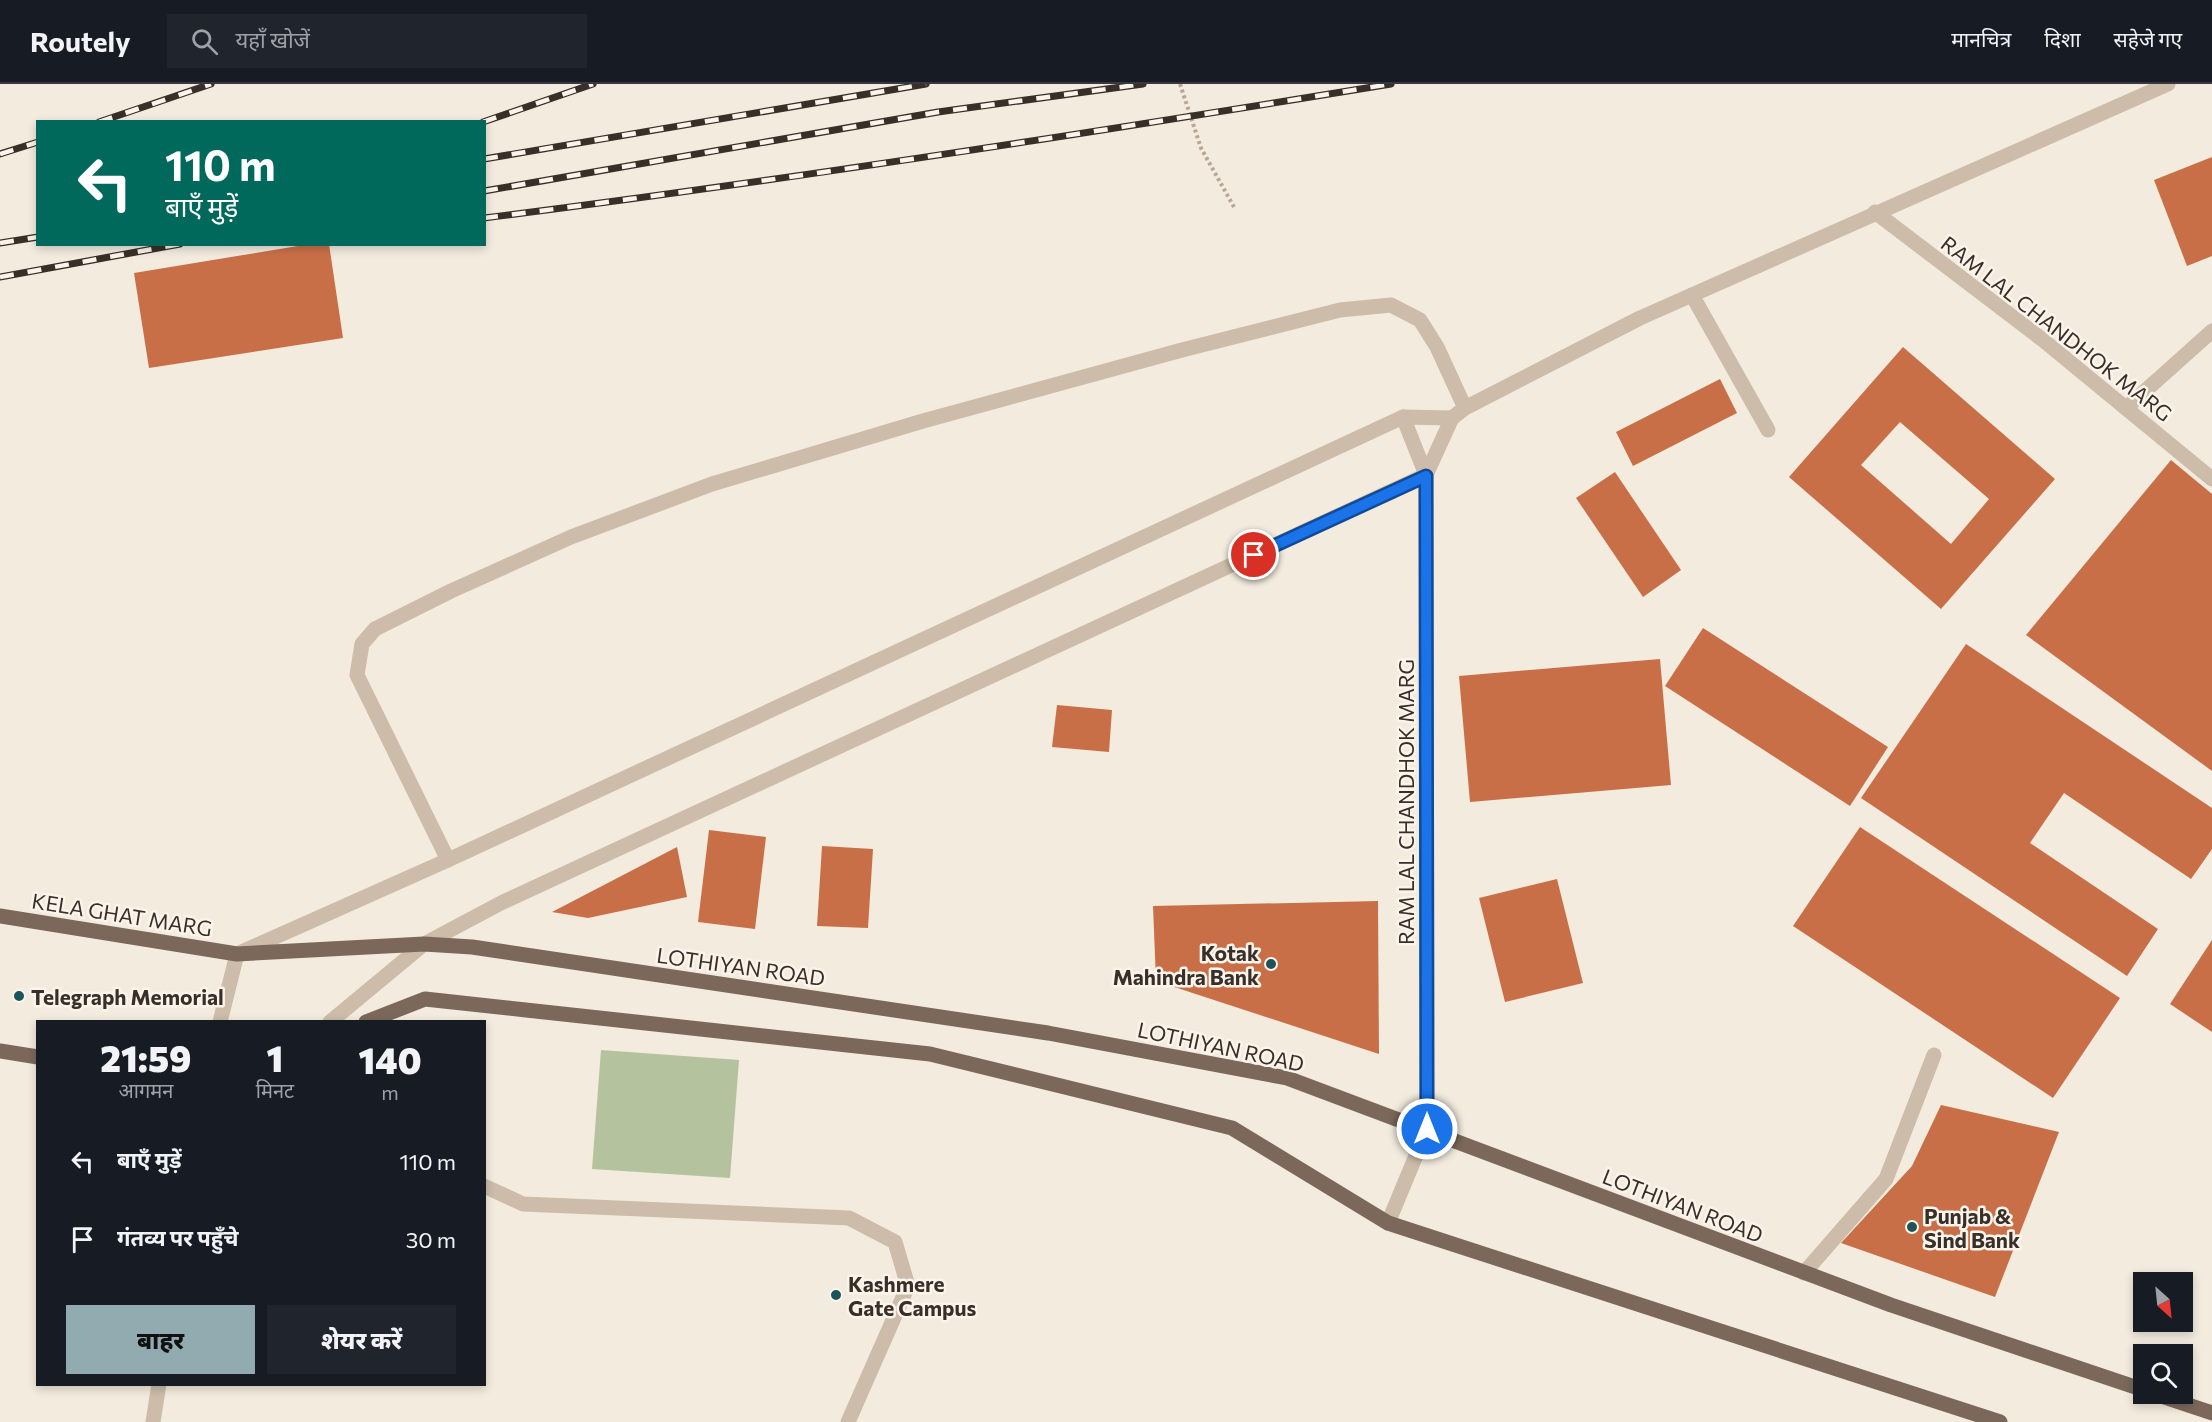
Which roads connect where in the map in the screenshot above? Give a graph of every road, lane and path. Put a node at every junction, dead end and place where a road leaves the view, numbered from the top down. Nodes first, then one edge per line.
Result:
1 (1180, 84) edge
2 (2168, 84) edge
3 (1234, 207) dead end
4 (1875, 212) junction
5 (1692, 295) junction
6 (2212, 331) edge
7 (1466, 408) junction
8 (2126, 408) junction
9 (1403, 417) junction
10 (1452, 418) junction
11 (1768, 429) dead end
12 (1426, 476) junction
13 (2212, 479) edge
14 (448, 860) junction
15 (0, 916) edge
16 (424, 944) junction
17 (237, 954) junction
18 (220, 1020) edge
19 (332, 1020) edge
20 (371, 1020) edge
21 (0, 1051) edge
22 (1934, 1055) dead end
23 (36, 1057) edge
24 (1427, 1129) junction
25 (486, 1187) edge
26 (1388, 1223) junction
27 (1804, 1272) junction
28 (159, 1386) edge
29 (2133, 1386) edge
30 (2185, 1404) edge
31 (2212, 1413) edge
32 (153, 1422) edge
33 (848, 1422) edge
34 (2000, 1422) edge

1 - 3 path
2 - 4 street
4 - 5 street
4 - 8 street, RAM LAL CHANDHOK MARG
5 - 7 street
5 - 11 street
6 - 8 street
7 - 10 street
7 - 14 street
8 - 13 street, RAM LAL CHANDHOK MARG
9 - 10 street
9 - 12 street
9 - 14 street
10 - 12 street
12 - 16 street
12 - 24 street, RAM LAL CHANDHOK MARG
14 - 17 street
15 - 17 main road, KELA GHAT MARG
16 - 17 main road, KELA GHAT MARG
16 - 19 street
16 - 24 main road, LOTHIYAN ROAD
17 - 18 street
20 - 26 main road
21 - 23 main road
22 - 27 street
24 - 26 street
24 - 27 main road, LOTHIYAN ROAD
25 - 33 street
26 - 34 main road
27 - 29 main road, LOTHIYAN ROAD
28 - 32 street
30 - 31 main road

